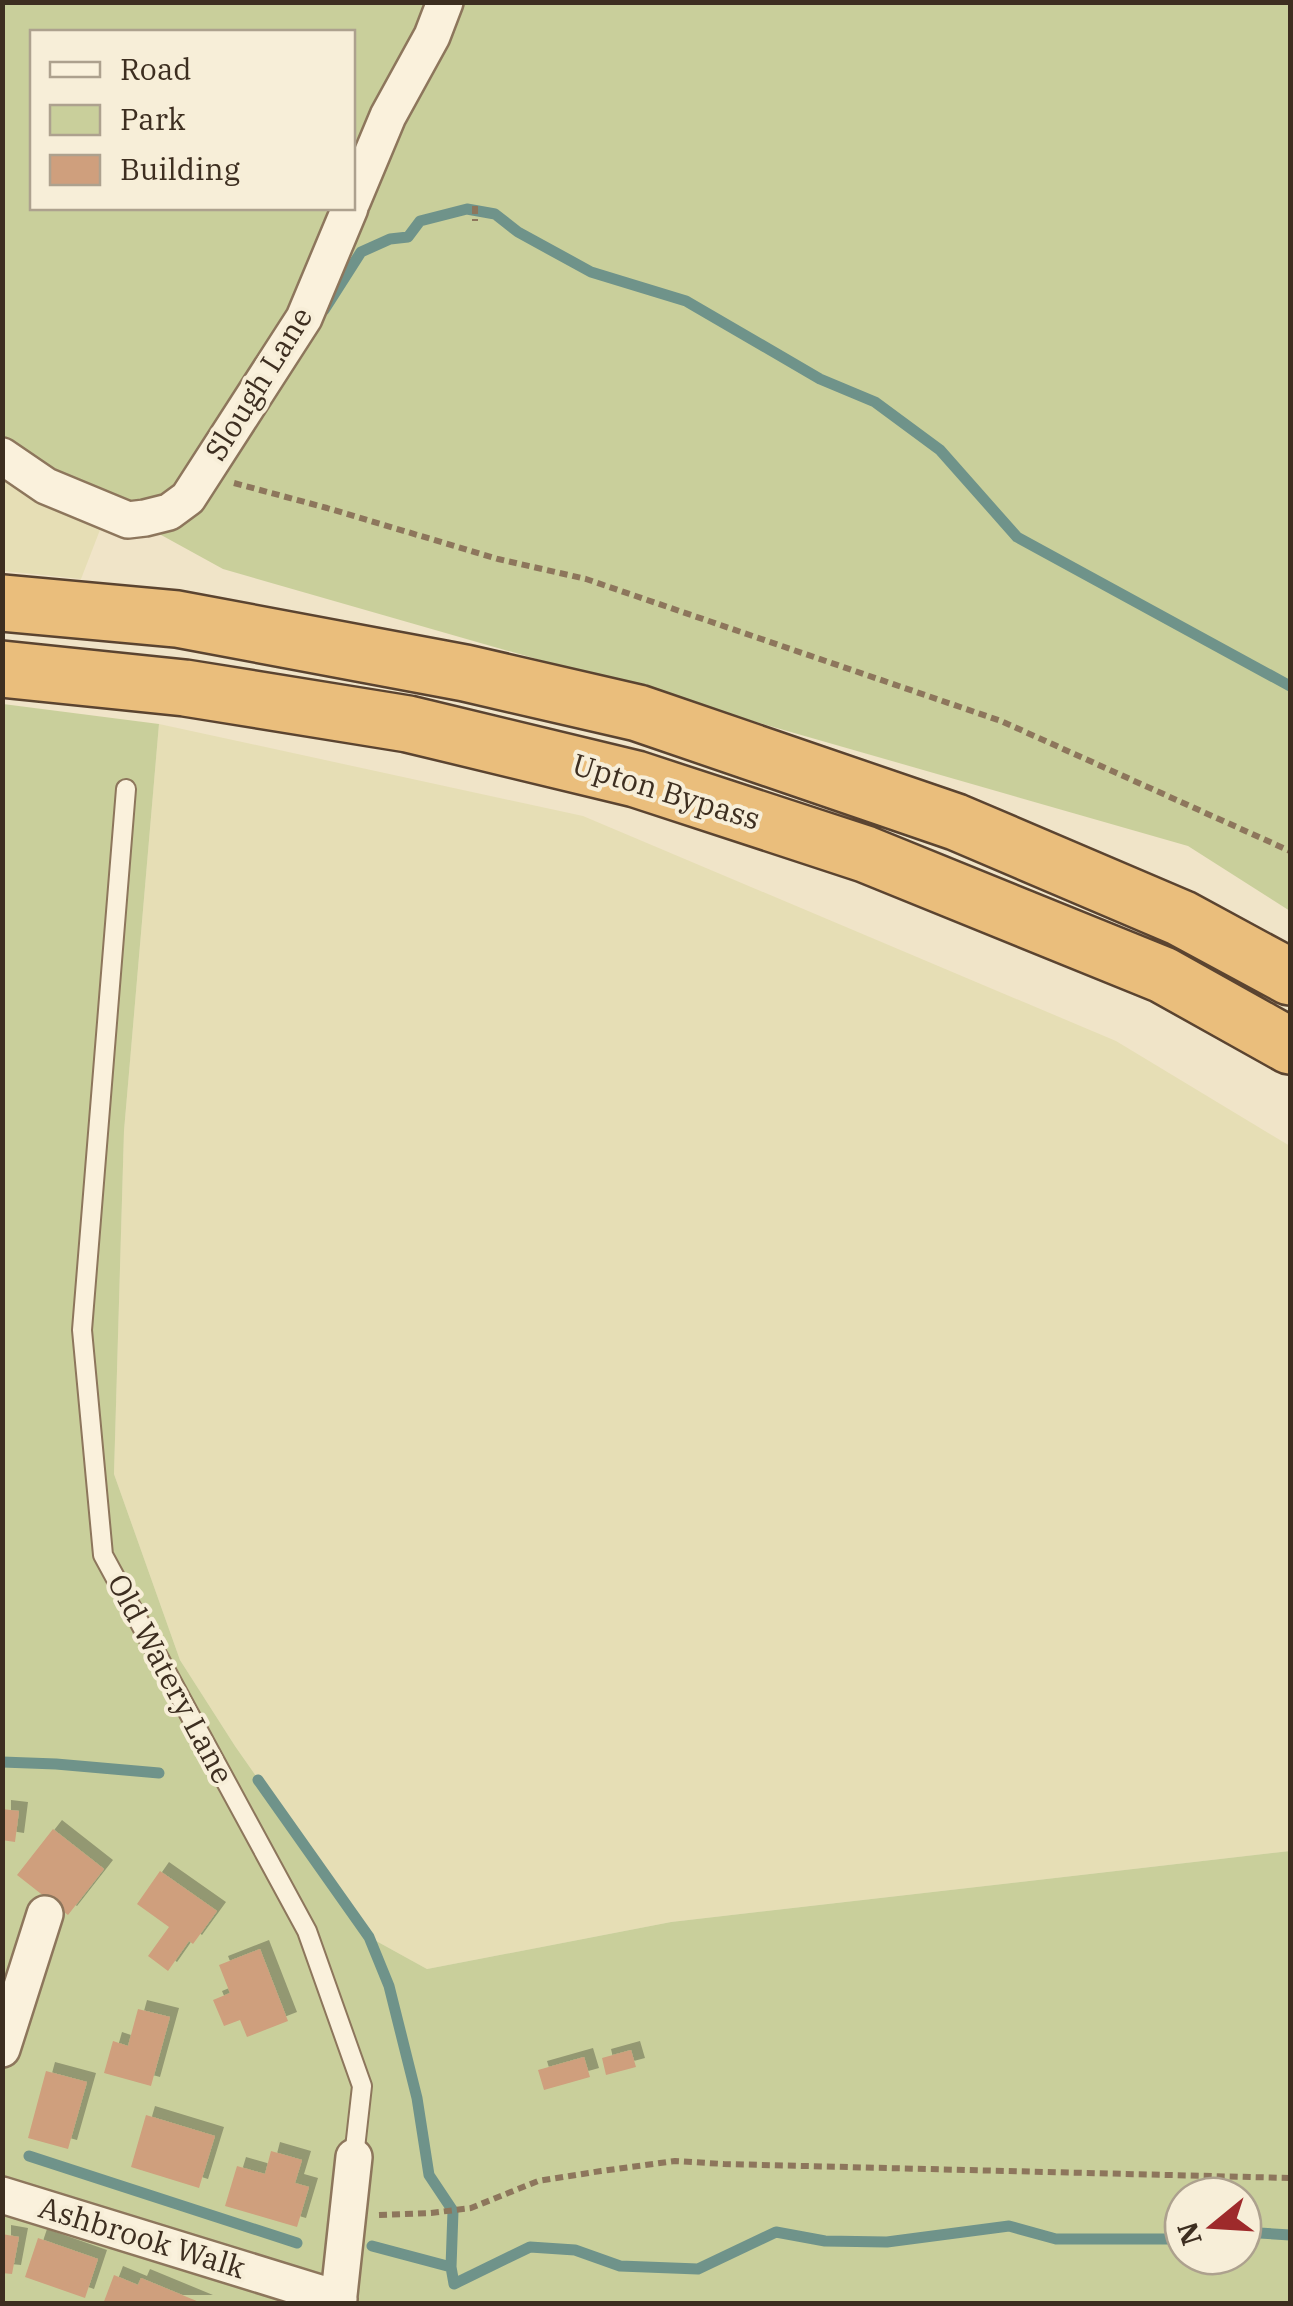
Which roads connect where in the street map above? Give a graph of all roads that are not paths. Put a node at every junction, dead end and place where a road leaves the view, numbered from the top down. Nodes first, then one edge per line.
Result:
1 (444, 2) edge
2 (355, 198) edge
3 (350, 210) edge
4 (2, 456) edge
5 (2, 603) edge
6 (2, 669) edge
7 (126, 789) dead end
8 (1290, 977) edge
9 (1290, 1046) edge
10 (44, 1914) dead end
11 (2, 2049) edge
12 (354, 2157) joint
13 (2, 2195) edge
14 (338, 2301) edge

1 - 2 street, Slough Lane
3 - 4 street, Slough Lane
5 - 8 highway, Upton Bypass
6 - 9 highway, Upton Bypass
7 - 12 lane, Old Watery Lane
10 - 11 street
12 - 14 street, Old Watery Lane
13 - 14 street, Ashbrook Walk

